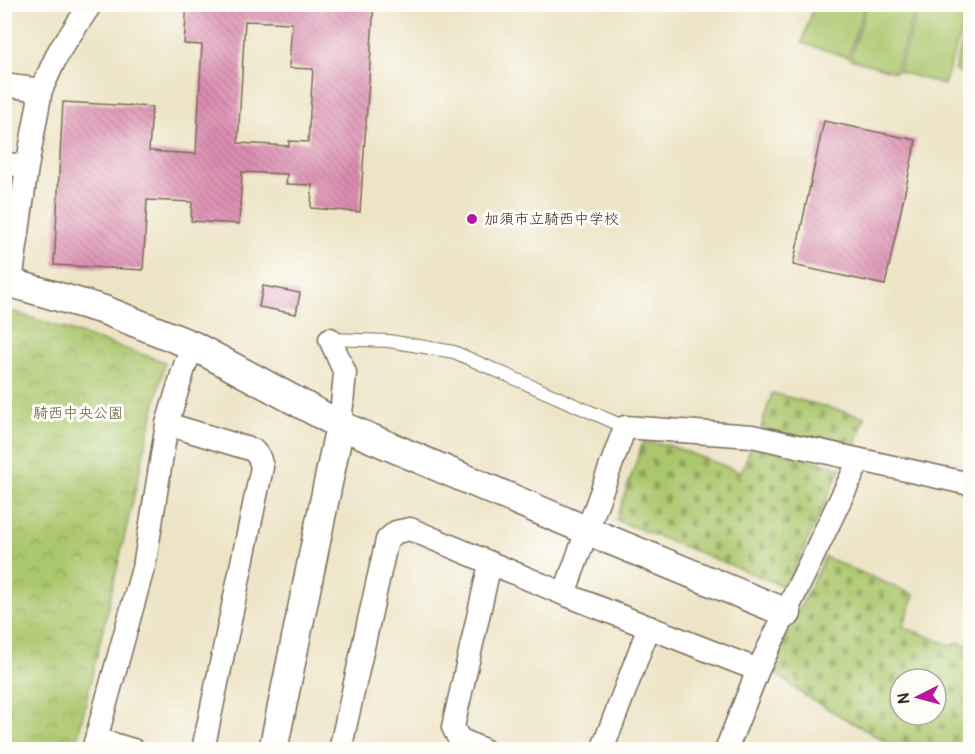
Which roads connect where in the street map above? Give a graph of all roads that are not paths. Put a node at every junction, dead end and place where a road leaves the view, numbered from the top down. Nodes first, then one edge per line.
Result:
1 (91, 4) edge
2 (4, 85) edge
3 (41, 90) junction
4 (4, 163) edge
5 (27, 166) junction
6 (8, 282) edge
7 (330, 339) joint
8 (194, 346) junction
9 (167, 424) junction
10 (340, 424) junction
11 (625, 427) junction
12 (859, 461) junction
13 (970, 484) edge
14 (588, 531) junction
15 (490, 564) junction
16 (564, 594) junction
17 (787, 613) junction
18 (649, 627) junction
19 (758, 670) junction
20 (94, 744) edge
21 (133, 750) edge
22 (203, 750) edge
23 (273, 750) edge
24 (340, 750) edge
25 (484, 750) edge
26 (602, 750) edge
27 (726, 750) edge

1 - 3 street
2 - 3 street
3 - 5 street
4 - 5 street
5 - 6 street
6 - 8 street
7 - 10 street
7 - 11 lane
8 - 9 street
8 - 10 street
9 - 20 street
9 - 22 street
10 - 14 street
10 - 23 street
11 - 12 street
11 - 14 street
12 - 13 street
12 - 17 street
14 - 16 street
14 - 17 street
15 - 16 street
15 - 24 street
15 - 25 street
16 - 18 street
17 - 19 street
18 - 19 street
18 - 26 street
19 - 27 street
20 - 21 street

